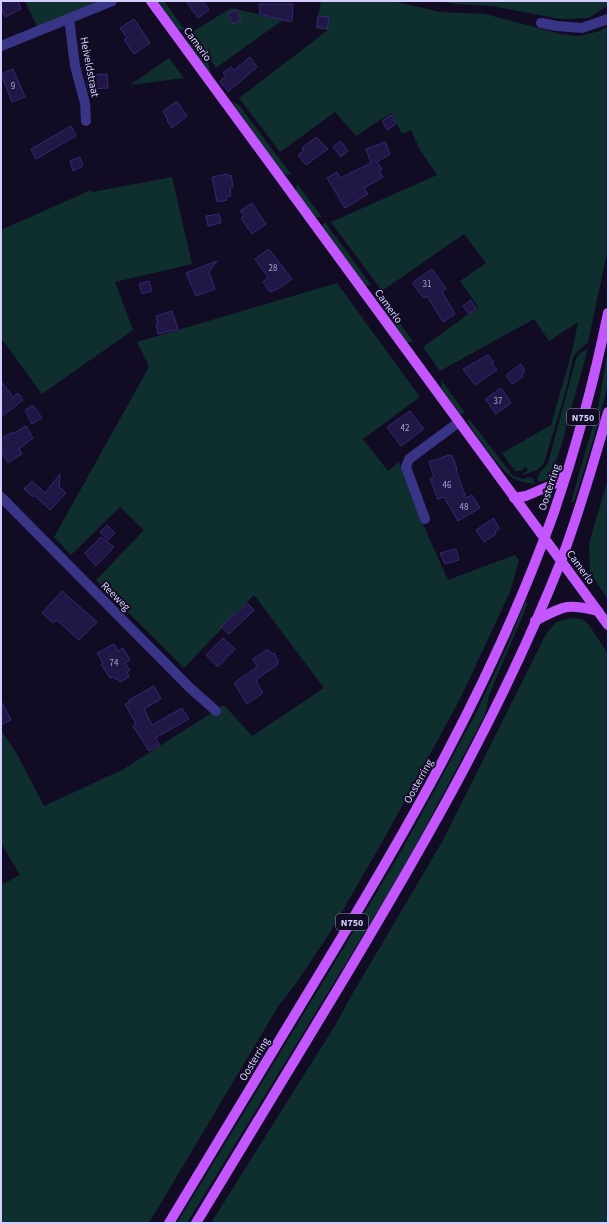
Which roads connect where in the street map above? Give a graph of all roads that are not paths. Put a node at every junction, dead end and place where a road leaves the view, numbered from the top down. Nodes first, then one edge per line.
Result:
1 (112, 1) edge
2 (151, 1) edge
3 (69, 18) junction
4 (608, 19) edge
5 (541, 23) dead end
6 (1, 46) edge
7 (86, 121) dead end
8 (608, 313) edge
9 (608, 412) edge
10 (459, 422) junction
11 (568, 467) junction
12 (1, 497) edge
13 (514, 498) junction
14 (425, 519) dead end
15 (544, 538) junction
16 (561, 560) junction
17 (598, 611) junction
18 (535, 621) junction
19 (608, 625) edge
20 (216, 711) dead end
21 (169, 1223) edge
22 (196, 1223) edge

1 - 3 street
2 - 10 main road, Camerlo
3 - 6 street
3 - 7 street, Heiveldstraat
4 - 5 street
8 - 11 main road, Oosterring / N750
9 - 16 main road, N750
10 - 13 main road, Camerlo
10 - 14 street
11 - 13 main road
11 - 15 main road, Oosterring / N750
12 - 20 street, Reeweg
13 - 15 main road, Camerlo
15 - 16 main road, Camerlo
15 - 21 main road, Oosterring / N750
16 - 17 main road, Camerlo
16 - 18 main road, N750
17 - 18 main road
17 - 19 main road, Camerlo
18 - 22 main road, N750

